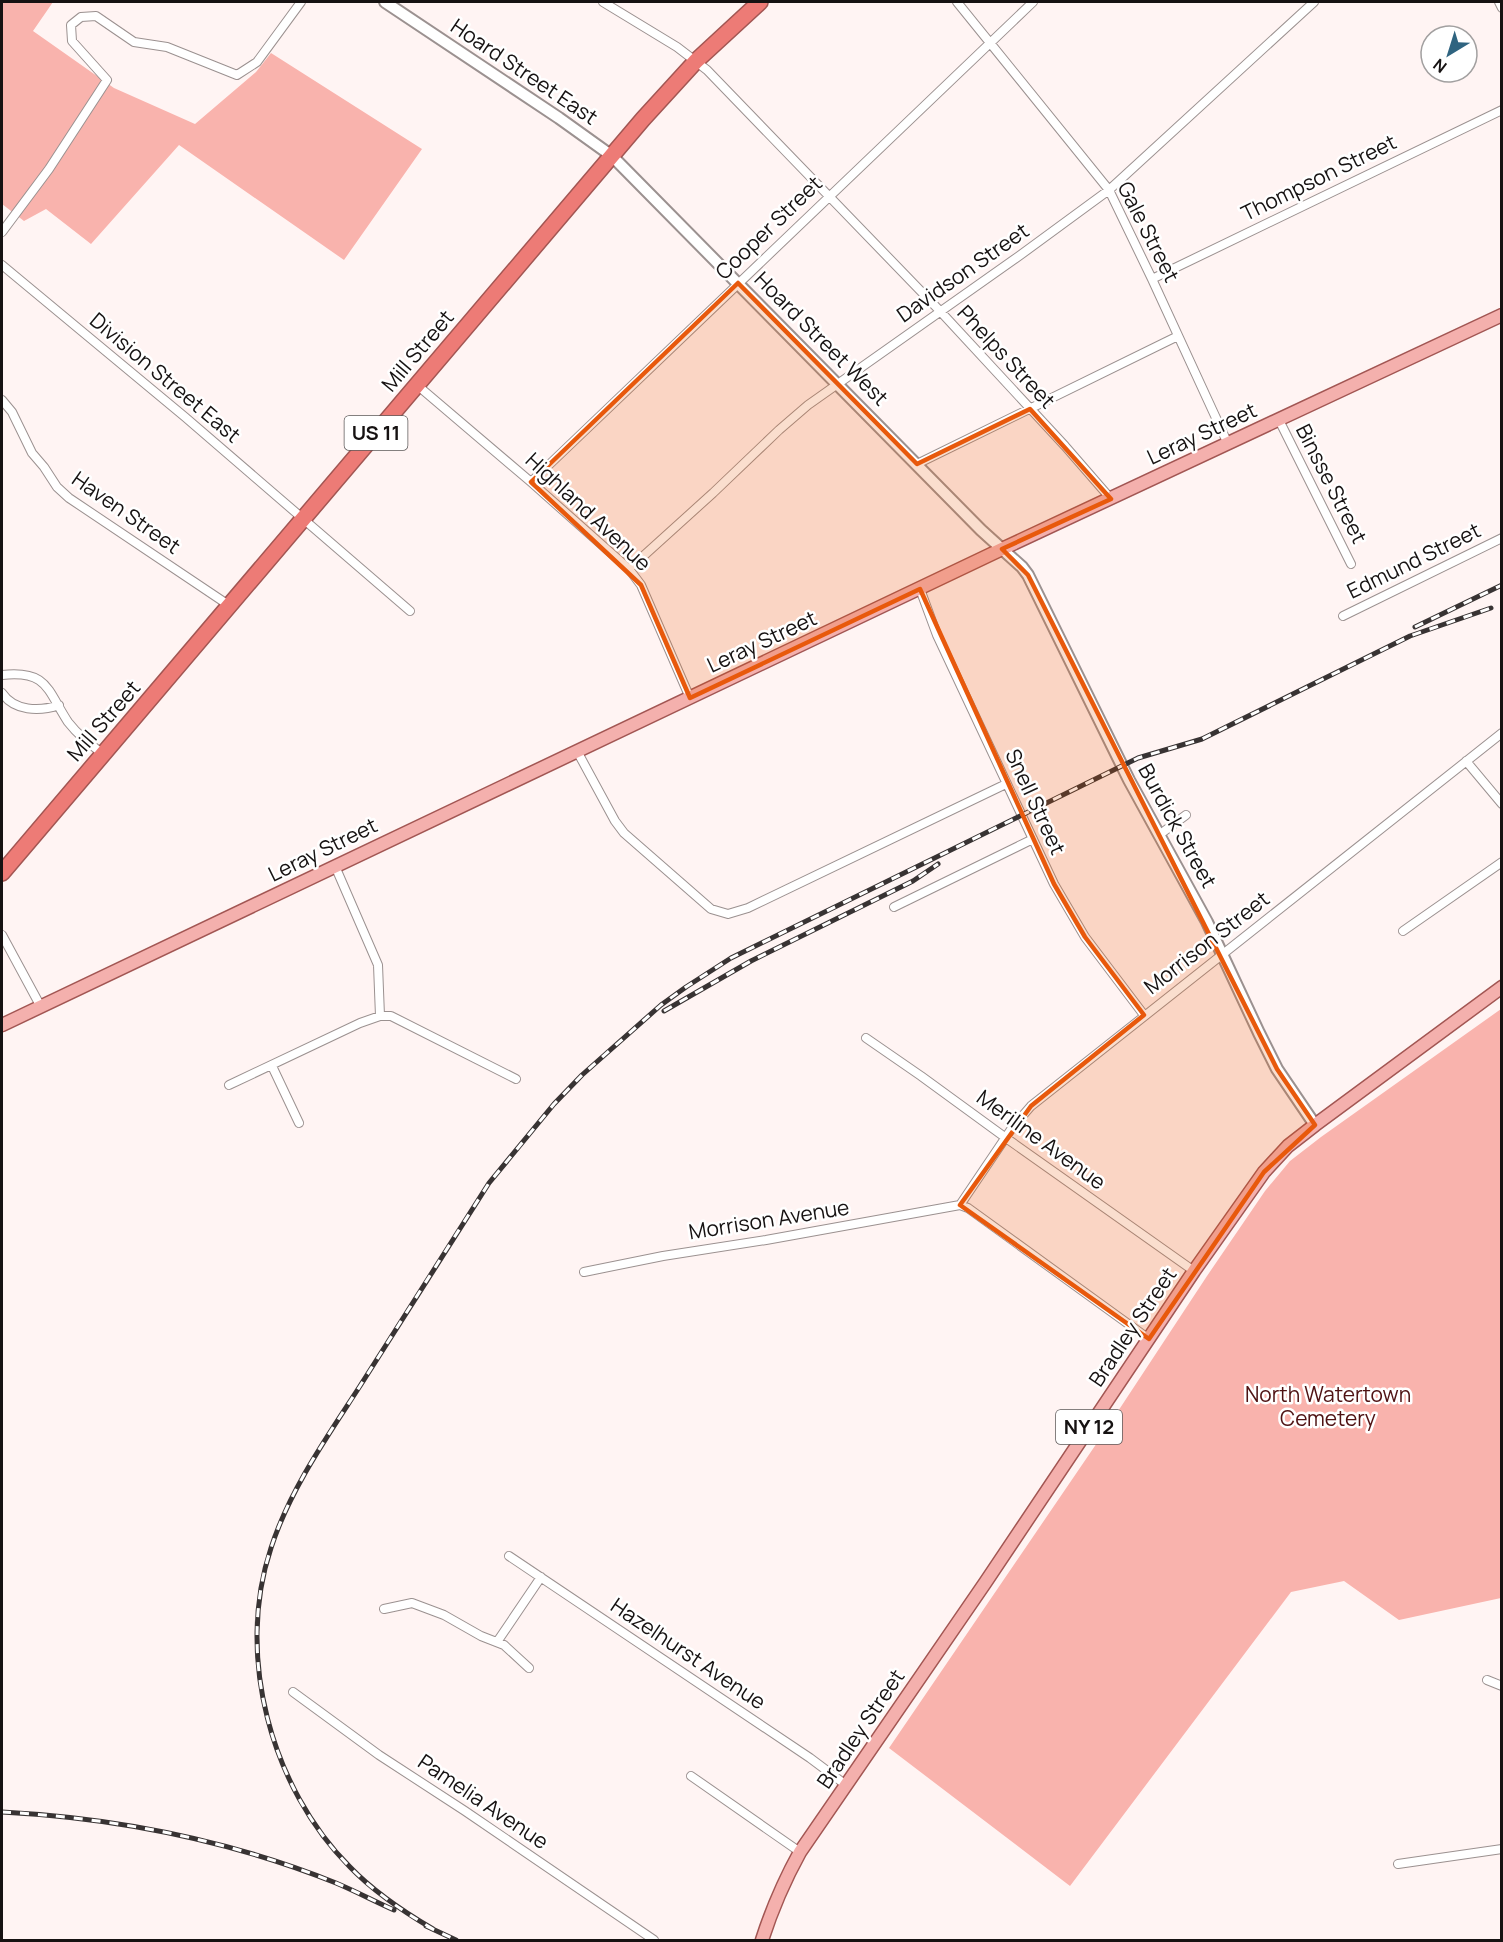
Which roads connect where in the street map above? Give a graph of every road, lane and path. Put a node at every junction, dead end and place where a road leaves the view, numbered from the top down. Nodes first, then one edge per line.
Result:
1 (301, 2) edge
2 (385, 2) edge
3 (603, 2) edge
4 (759, 2) edge
5 (957, 2) edge
6 (1033, 2) edge
7 (1314, 2) edge
8 (1499, 2) edge
9 (1502, 8) edge
10 (990, 42) junction
11 (696, 62) junction
12 (1502, 110) edge
13 (612, 156) junction
14 (1109, 190) junction
15 (829, 196) junction
16 (2, 232) edge
17 (2, 265) edge
18 (1152, 279) junction
19 (738, 283) junction
20 (940, 311) junction
21 (1502, 315) edge
22 (1178, 336) junction
23 (838, 384) junction
24 (417, 385) junction
25 (2, 400) edge
26 (1030, 409) junction
27 (1279, 420) junction
28 (1228, 444) junction
29 (917, 464) junction
30 (531, 482) junction
31 (1111, 498) junction
32 (303, 520) junction
33 (1502, 538) edge
34 (1002, 549) junction
35 (1351, 564) dead end
36 (629, 569) junction
37 (920, 589) junction
38 (230, 606) junction
39 (410, 611) dead end
40 (1342, 616) dead end
41 (2, 675) edge
42 (2, 693) edge
43 (690, 698) junction
44 (59, 705) junction
45 (1502, 733) edge
46 (577, 751) junction
47 (103, 754) junction
48 (1466, 761) junction
49 (1006, 784) junction
50 (1502, 804) edge
51 (1186, 815) dead end
52 (1159, 835) junction
53 (1033, 839) junction
54 (1502, 862) edge
55 (335, 866) junction
56 (2, 873) edge
57 (894, 907) dead end
58 (1403, 931) dead end
59 (2, 935) edge
60 (1223, 954) junction
61 (1502, 987) edge
62 (41, 1007) junction
63 (1144, 1015) junction
64 (380, 1016) junction
65 (2, 1025) edge
66 (866, 1038) dead end
67 (272, 1066) junction
68 (516, 1079) dead end
69 (229, 1085) dead end
70 (299, 1123) dead end
71 (1315, 1125) junction
72 (1006, 1138) junction
73 (960, 1205) junction
74 (1194, 1271) junction
75 (584, 1272) dead end
76 (1149, 1339) junction
77 (508, 1556) dead end
78 (541, 1577) junction
79 (384, 1609) dead end
80 (497, 1642) junction
81 (529, 1668) dead end
82 (1487, 1680) dead end
83 (1502, 1686) edge
84 (293, 1692) dead end
85 (691, 1776) dead end
86 (846, 1785) junction
87 (1502, 1849) edge
88 (800, 1852) junction
89 (1398, 1864) dead end
90 (654, 1941) edge
91 (762, 1941) edge

1 - 16 street
2 - 13 street, Hoard Street East
3 - 11 street, Phelps Street
4 - 11 highway, Mill Street / US 11
5 - 10 street, Gale Street
6 - 10 street, Cooper Street
7 - 14 street, Davidson Street
8 - 9 street
10 - 14 street, Gale Street
10 - 15 street, Cooper Street
11 - 13 highway, Mill Street / US 11
11 - 15 street, Phelps Street
12 - 18 street, Thompson Street
13 - 19 street, Hoard Street West
13 - 24 highway, Mill Street / US 11
14 - 18 street, Gale Street
14 - 20 street, Davidson Street
15 - 19 street, Cooper Street
15 - 20 street, Phelps Street
17 - 32 street, Division Street East
18 - 22 street, Gale Street
19 - 23 street, Hoard Street West
19 - 30 street, Cooper Street
20 - 23 street, Davidson Street
20 - 26 street, Phelps Street
21 - 27 main road, Leray Street
22 - 26 street
22 - 28 street, Gale Street
23 - 29 street, Hoard Street West
23 - 36 street, Davidson Street
24 - 30 street, Highland Avenue
24 - 32 highway, Mill Street / US 11
25 - 38 street, Haven Street
26 - 29 street
26 - 31 street, Phelps Street
27 - 28 main road, Leray Street
27 - 35 street, Binsse Street
28 - 31 main road, Leray Street
29 - 34 street, Hoard Street West
30 - 36 street, Highland Avenue
31 - 34 main road, Leray Street
32 - 38 highway, Mill Street / US 11
32 - 39 street, Division Street East
33 - 40 street, Edmund Street
34 - 37 main road, Leray Street
34 - 52 street, Burdick Street
36 - 43 street, Highland Avenue
37 - 43 main road, Leray Street
37 - 49 street, Snell Street
38 - 47 highway, Mill Street / US 11
41 - 44 street
42 - 44 street
43 - 46 main road, Leray Street
44 - 47 street
45 - 48 street, Morrison Street
46 - 49 street
46 - 55 main road, Leray Street
47 - 56 highway, Mill Street / US 11
48 - 50 street
48 - 60 street, Morrison Street
49 - 53 street, Snell Street
51 - 52 street
52 - 60 street, Burdick Street
53 - 57 street
53 - 63 street, Snell Street
54 - 58 street
55 - 62 main road, Leray Street
55 - 64 street
59 - 62 street
60 - 63 street, Morrison Street
60 - 71 street, Burdick Street
61 - 71 main road, Bradley Street / NY 12
62 - 65 main road, Leray Street
63 - 72 street, Morrison Street
64 - 67 street
64 - 68 street
66 - 72 street, Meriline Avenue
67 - 69 street
67 - 70 street
71 - 74 main road, Bradley Street / NY 12
72 - 73 street, Morrison Street
72 - 74 street, Meriline Avenue
73 - 75 street, Morrison Avenue
73 - 76 street
74 - 76 main road, Bradley Street / NY 12
76 - 86 main road, Bradley Street / NY 12
77 - 78 street, Hazelhurst Avenue
78 - 80 street
78 - 86 street, Hazelhurst Avenue
79 - 80 street
80 - 81 street
82 - 83 street
84 - 90 street, Pamelia Avenue
85 - 88 street
86 - 88 main road, Bradley Street / NY 12
87 - 89 street
88 - 91 main road, Bradley Street / NY 12

